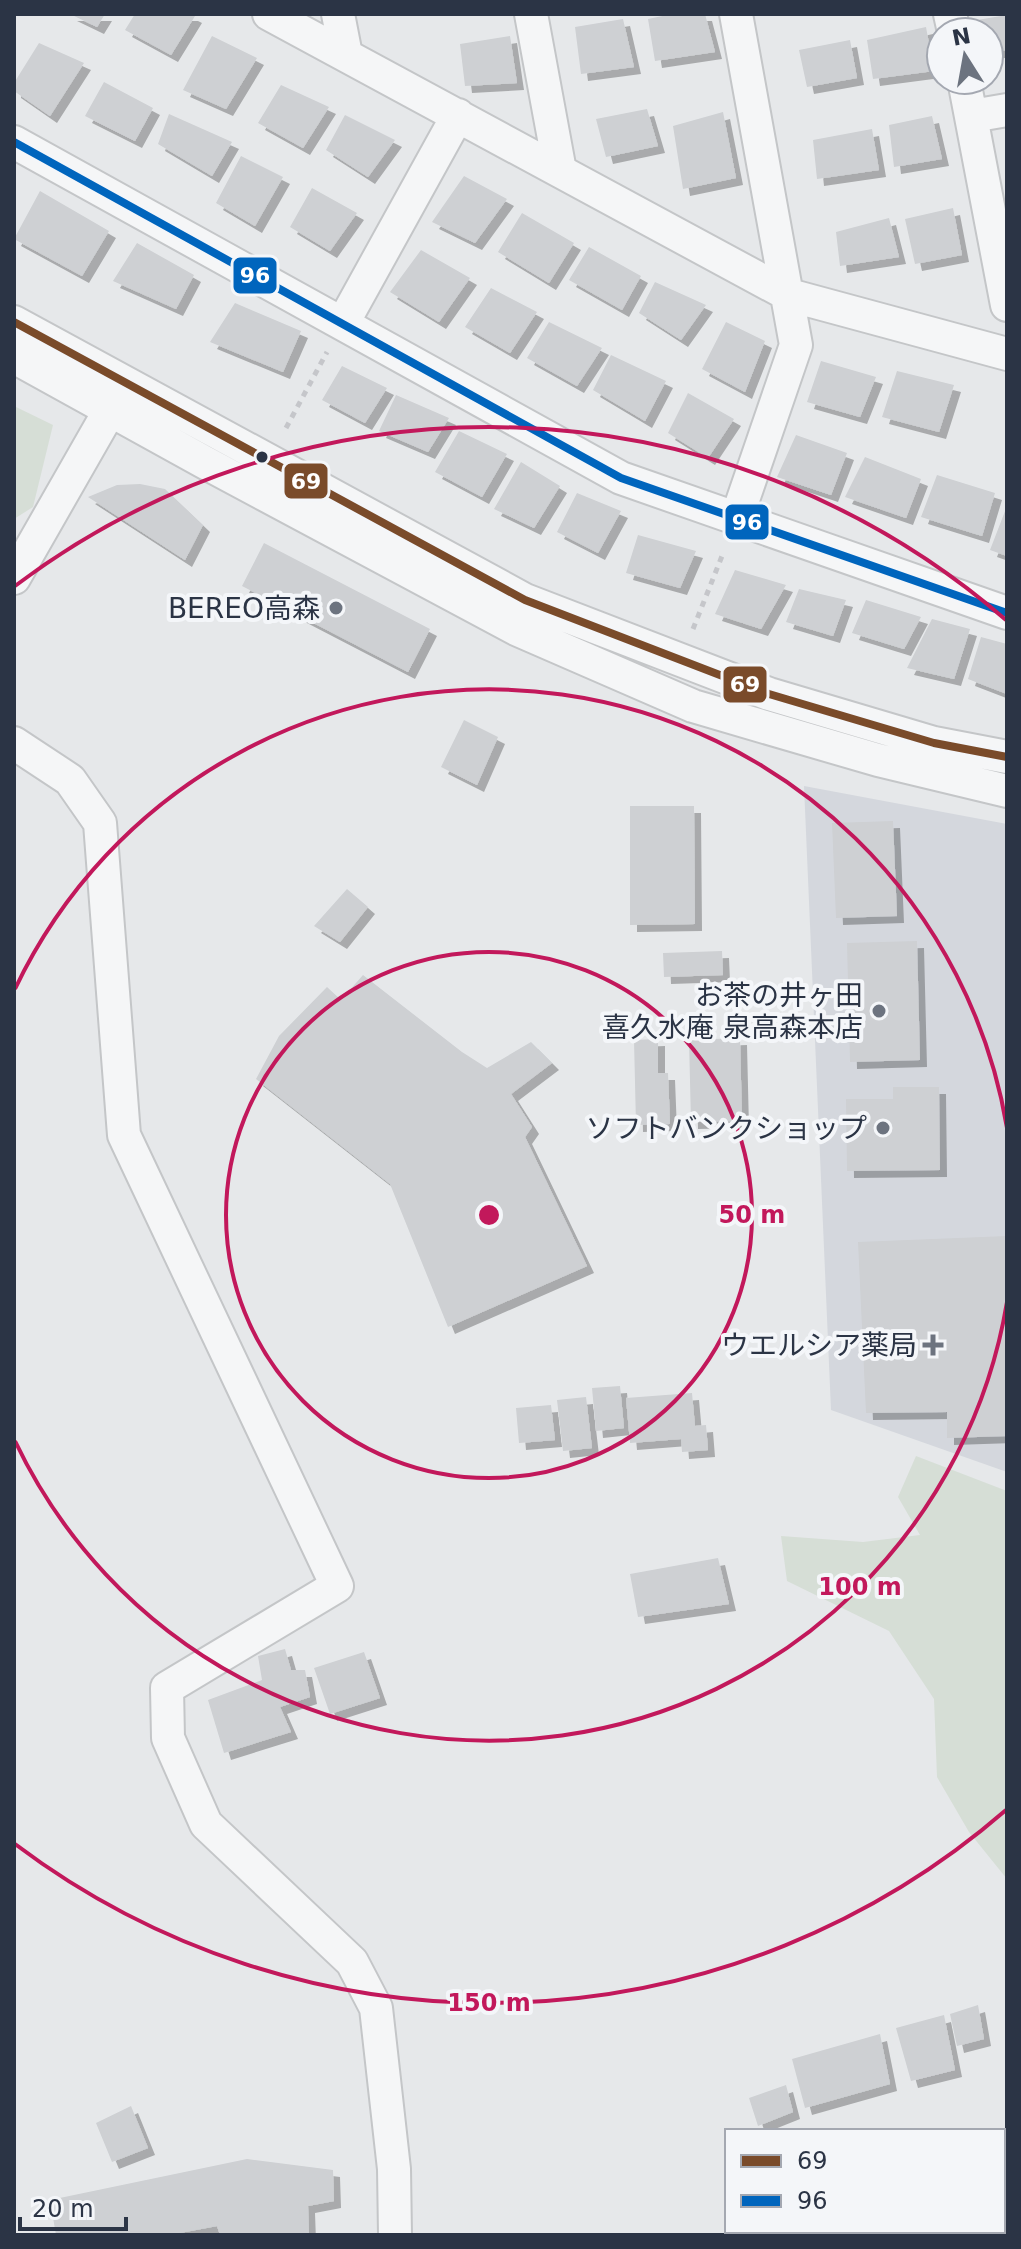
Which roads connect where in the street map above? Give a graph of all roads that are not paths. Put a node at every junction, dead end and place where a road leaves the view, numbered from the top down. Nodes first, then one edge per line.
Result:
1 (269, 14) edge
2 (338, 14) edge
3 (531, 14) edge
4 (736, 14) edge
5 (346, 55) junction
6 (968, 96) edge
7 (1007, 110) edge
8 (458, 115) junction
9 (972, 116) junction
10 (14, 142) edge
11 (560, 171) junction
12 (789, 295) junction
13 (1007, 305) edge
14 (14, 322) edge
15 (343, 323) junction
16 (1007, 354) edge
17 (14, 357) edge
18 (110, 410) junction
19 (736, 520) junction
20 (14, 578) edge
21 (1007, 613) edge
22 (14, 743) edge
23 (1007, 757) edge
24 (1007, 791) edge
25 (395, 2235) edge

1 - 5 street
2 - 5 street
3 - 11 street
4 - 12 street
5 - 8 street
6 - 9 street
7 - 9 street
8 - 11 street
8 - 15 street
9 - 13 street
10 - 15 street
11 - 12 street
12 - 16 street
12 - 19 street
14 - 23 street
15 - 19 street
17 - 18 street
18 - 20 street
18 - 24 street
19 - 21 street
22 - 25 street

